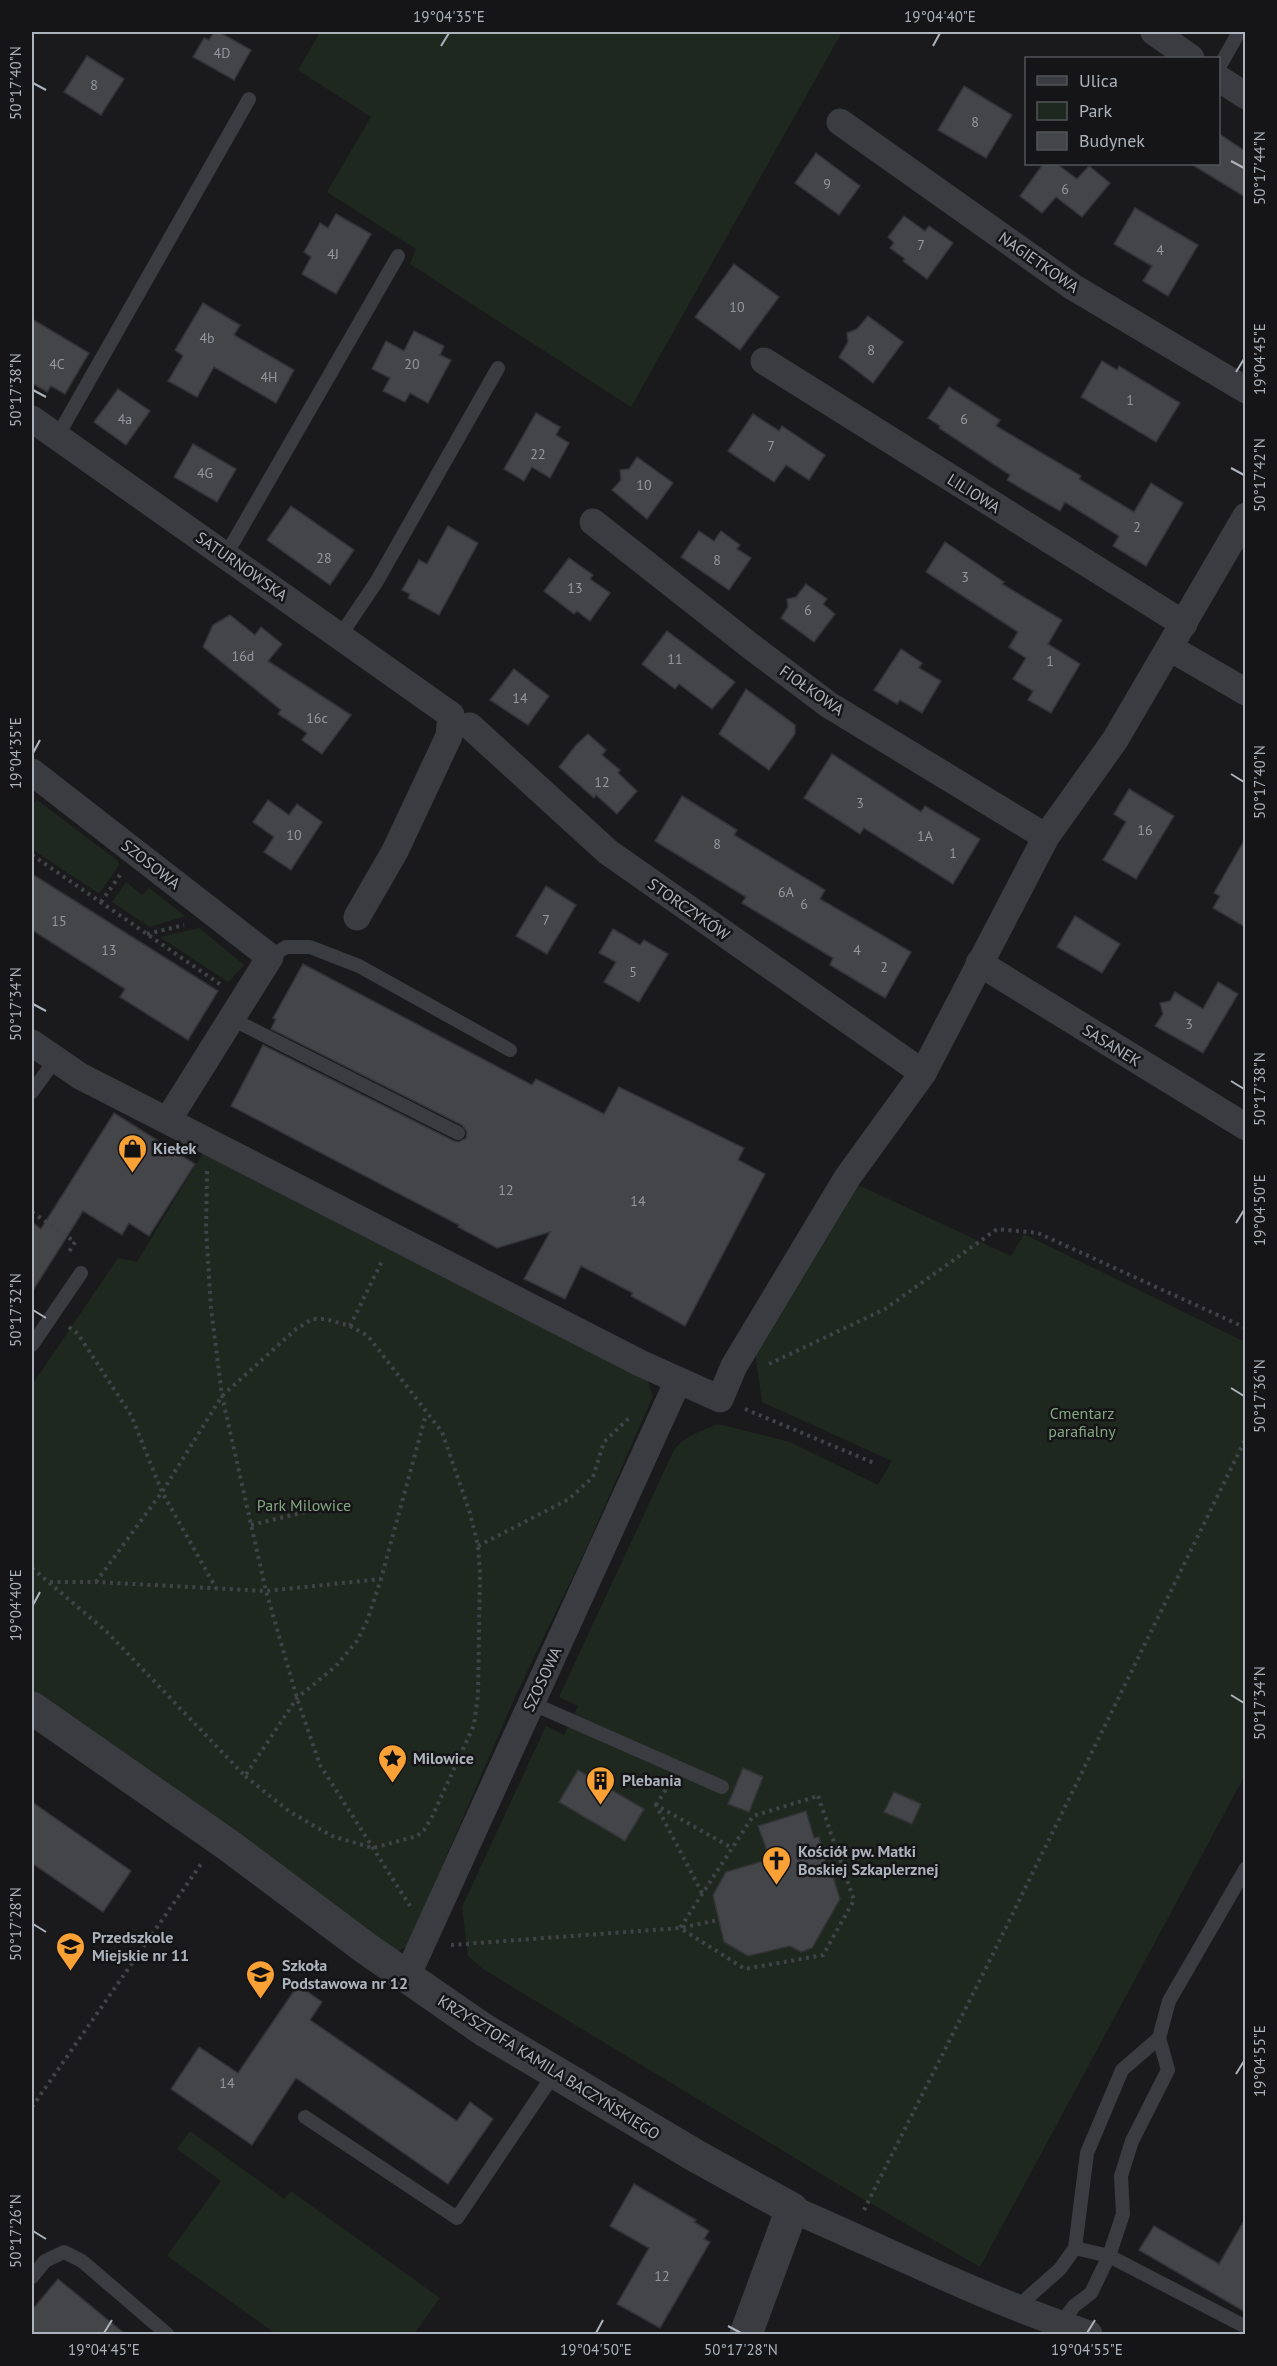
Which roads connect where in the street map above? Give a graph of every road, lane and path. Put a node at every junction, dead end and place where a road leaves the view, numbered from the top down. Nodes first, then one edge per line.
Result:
1 (1154, 32) edge
2 (1239, 32) edge
3 (1190, 57) edge
4 (1220, 65) edge
5 (1220, 79) edge
6 (1245, 96) edge
7 (249, 99) dead end
8 (840, 122) dead end
9 (398, 256) dead end
10 (764, 361) dead end
11 (498, 368) dead end
12 (1245, 390) edge
13 (32, 419) edge
14 (57, 437) junction
15 (1245, 516) edge
16 (593, 522) dead end
17 (224, 554) junction
18 (1184, 624) junction
19 (340, 636) junction
20 (1170, 648) junction
21 (1245, 692) edge
22 (460, 721) junction
23 (32, 772) edge
24 (1046, 837) junction
25 (32, 855) edge
26 (357, 917) dead end
27 (270, 957) junction
28 (979, 963) junction
29 (238, 1010) junction
30 (32, 1043) edge
31 (510, 1050) dead end
32 (55, 1060) junction
33 (923, 1073) junction
34 (32, 1092) edge
35 (168, 1120) junction
36 (1245, 1127) edge
37 (458, 1133) dead end
38 (207, 1142) junction
39 (32, 1212) edge
40 (395, 1237) junction
41 (64, 1259) dead end
42 (81, 1273) dead end
43 (52, 1315) junction
44 (350, 1326) junction
45 (1245, 1328) edge
46 (32, 1346) edge
47 (734, 1366) junction
48 (678, 1382) junction
49 (222, 1396) junction
50 (720, 1399) junction
51 (427, 1413) junction
52 (633, 1413) dead end
53 (1245, 1438) edge
54 (874, 1463) dead end
55 (162, 1492) junction
56 (330, 1506) dead end
57 (251, 1525) junction
58 (478, 1546) junction
59 (32, 1568) edge
60 (381, 1579) junction
61 (50, 1582) junction
62 (96, 1582) junction
63 (216, 1589) junction
64 (266, 1591) junction
65 (297, 1698) junction
66 (531, 1703) junction
67 (32, 1708) edge
68 (245, 1776) junction
69 (722, 1786) dead end
70 (372, 1848) junction
71 (732, 1848) junction
72 (206, 1858) dead end
73 (1245, 1868) edge
74 (702, 1893) junction
75 (718, 1920) dead end
76 (430, 1925) junction
77 (680, 1928) junction
78 (405, 1976) junction
79 (1159, 2038) junction
80 (554, 2074) junction
81 (32, 2107) edge
82 (305, 2117) dead end
83 (792, 2209) junction
84 (861, 2216) dead end
85 (1075, 2248) junction
86 (1108, 2256) junction
87 (32, 2277) edge
88 (1016, 2308) junction
89 (1060, 2325) junction
90 (1245, 2327) edge
91 (167, 2334) edge
92 (746, 2334) edge
93 (1089, 2334) edge

1 - 3 street
2 - 4 lane
5 - 6 street
7 - 14 lane
8 - 12 street, NAGIETKOWA
9 - 17 lane
10 - 18 street, LILIOWA
11 - 19 lane
13 - 14 street, SATURNOWSKA
14 - 17 street, SATURNOWSKA
15 - 18 street
16 - 24 street, FIOŁKOWA
17 - 19 street, SATURNOWSKA
18 - 20 street
19 - 22 street, SATURNOWSKA
20 - 21 street
20 - 24 street
22 - 26 street
22 - 33 street, STORCZYKÓW
23 - 27 street, SZOSOWA
24 - 28 street
25 - 29 path
27 - 29 street
27 - 31 lane
28 - 33 street
28 - 36 street, SASANEK
29 - 35 street
29 - 37 lane
30 - 32 street
32 - 34 lane
32 - 35 street
33 - 47 street
35 - 38 street
38 - 40 street
38 - 49 path
39 - 41 path
40 - 44 path
40 - 48 street
42 - 43 lane
43 - 46 lane
43 - 55 path
44 - 49 path
44 - 51 path
45 - 47 path
47 - 50 street
48 - 50 street
48 - 66 street, SZOSOWA
49 - 55 path
49 - 57 path
50 - 54 path
51 - 58 path
51 - 60 path
52 - 58 path
53 - 84 path
55 - 62 path
55 - 63 path
56 - 57 path
57 - 64 path
58 - 70 path
59 - 61 path
60 - 64 path
60 - 65 path
61 - 62 path
61 - 68 path
62 - 63 path
63 - 64 path
64 - 65 path
65 - 68 path
65 - 70 path
66 - 69 lane
66 - 76 street, SZOSOWA
67 - 78 street, KRZYSZTOFA KAMILA BACZYŃSKIEGO
68 - 70 path
70 - 76 path
71 - 74 path
71 - 74 path
71 - 77 path
72 - 81 path
73 - 79 lane
74 - 77 path
75 - 77 path
76 - 77 path
76 - 78 street, SZOSOWA
78 - 80 street, KRZYSZTOFA KAMILA BACZYŃSKIEGO
79 - 85 lane
79 - 86 lane
80 - 82 lane
80 - 83 street, KRZYSZTOFA KAMILA BACZYŃSKIEGO
83 - 88 street
83 - 92 street
85 - 86 lane
85 - 88 lane
86 - 89 lane
86 - 90 lane
87 - 91 lane
88 - 89 street
89 - 93 street

